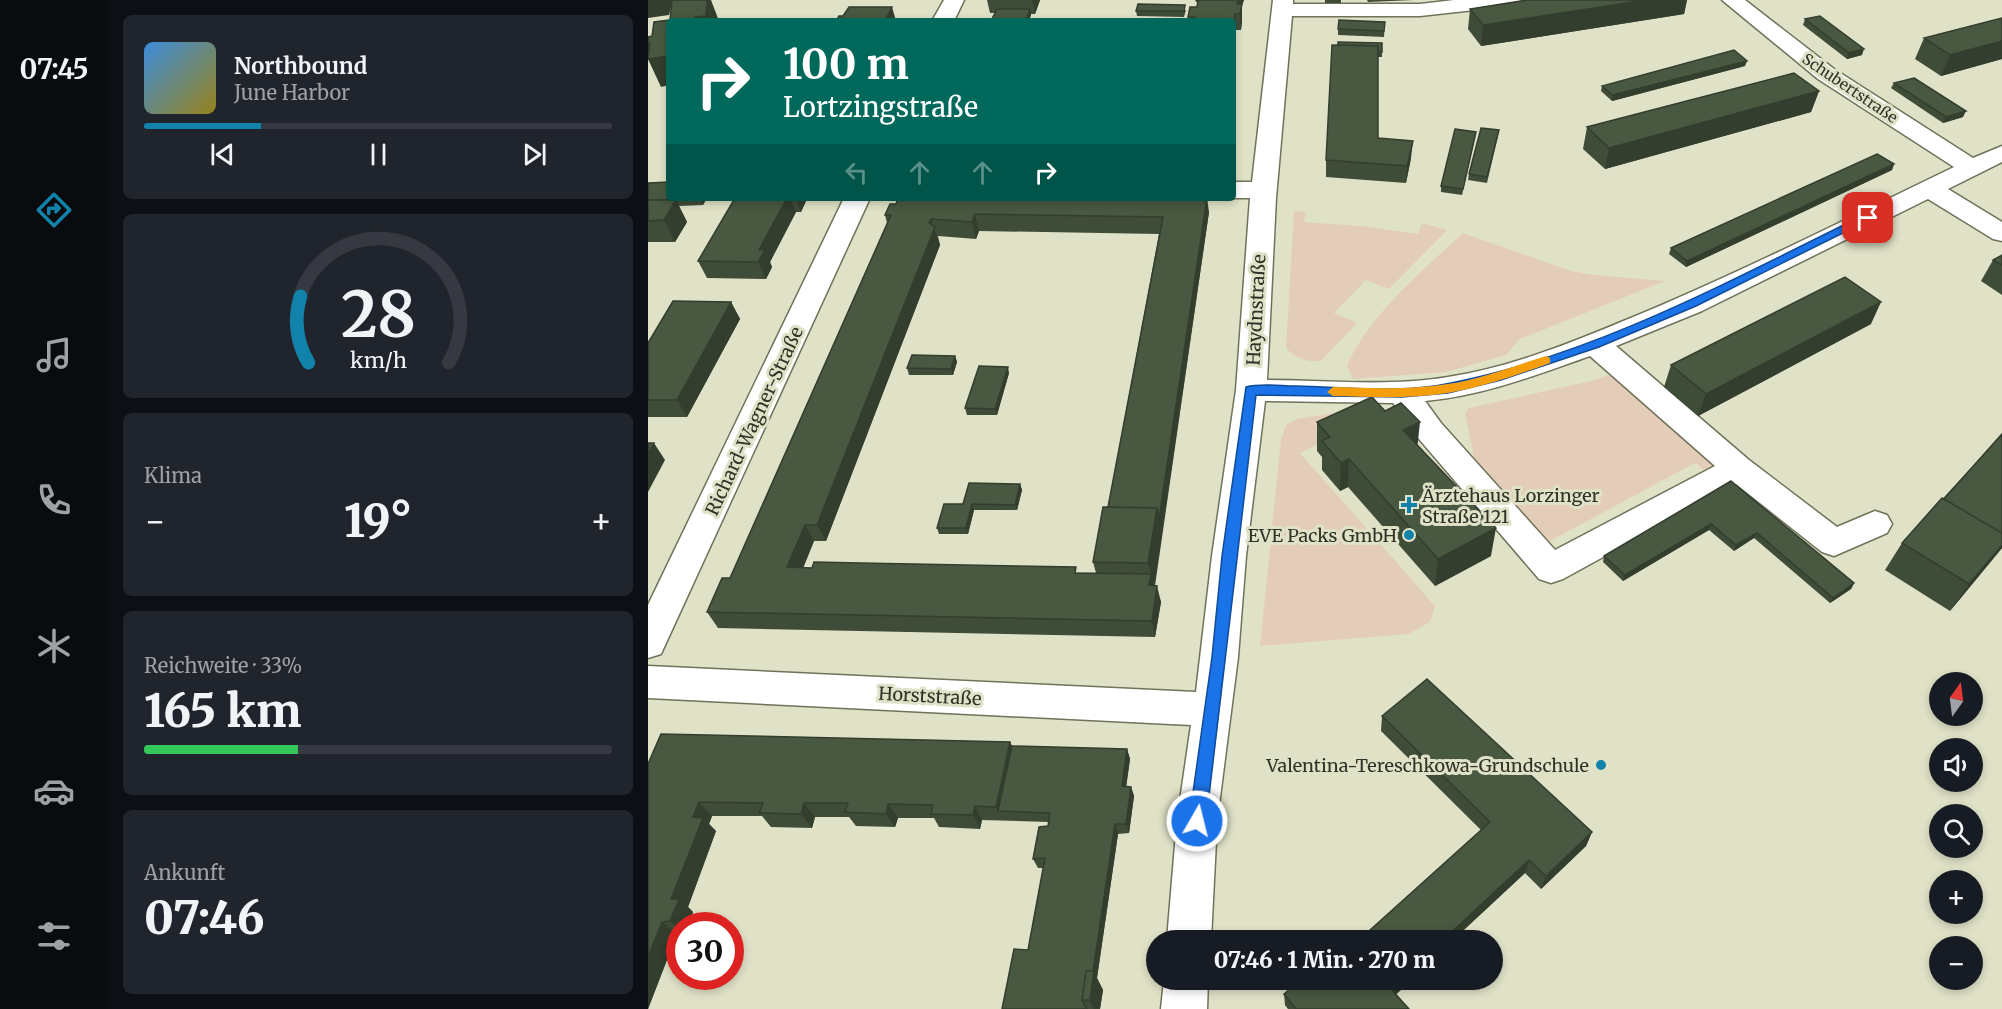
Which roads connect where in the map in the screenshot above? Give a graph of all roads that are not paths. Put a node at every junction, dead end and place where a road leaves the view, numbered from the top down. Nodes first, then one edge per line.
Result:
1 (954, 0) edge
2 (1511, 0) edge
3 (1732, 0) edge
4 (1283, 5) edge
5 (945, 18) edge
6 (2002, 153) edge
7 (1972, 168) junction
8 (1928, 188) junction
9 (1236, 190) edge
10 (1263, 190) junction
11 (856, 201) edge
12 (2002, 233) edge
13 (1595, 344) junction
14 (1251, 390) junction
15 (1402, 393) junction
16 (1738, 468) junction
17 (1875, 524) dead end
18 (648, 643) edge
19 (648, 682) edge
20 (1213, 710) junction
21 (1190, 930) edge
22 (1185, 990) edge
23 (1184, 1009) edge

1 - 5 street
2 - 4 street
3 - 7 street, Schubertstraße
4 - 10 street, Haydnstraße
6 - 7 street
7 - 8 street
8 - 12 street
8 - 13 street
9 - 10 street
10 - 14 street, Haydnstraße
11 - 18 street, Richard-Wagner-Straße
13 - 15 street
13 - 16 street
14 - 15 street
14 - 20 street, Haydnstraße
15 - 16 street
16 - 17 street
19 - 20 street, Horststraße
20 - 21 street, Haydnstraße
22 - 23 street

